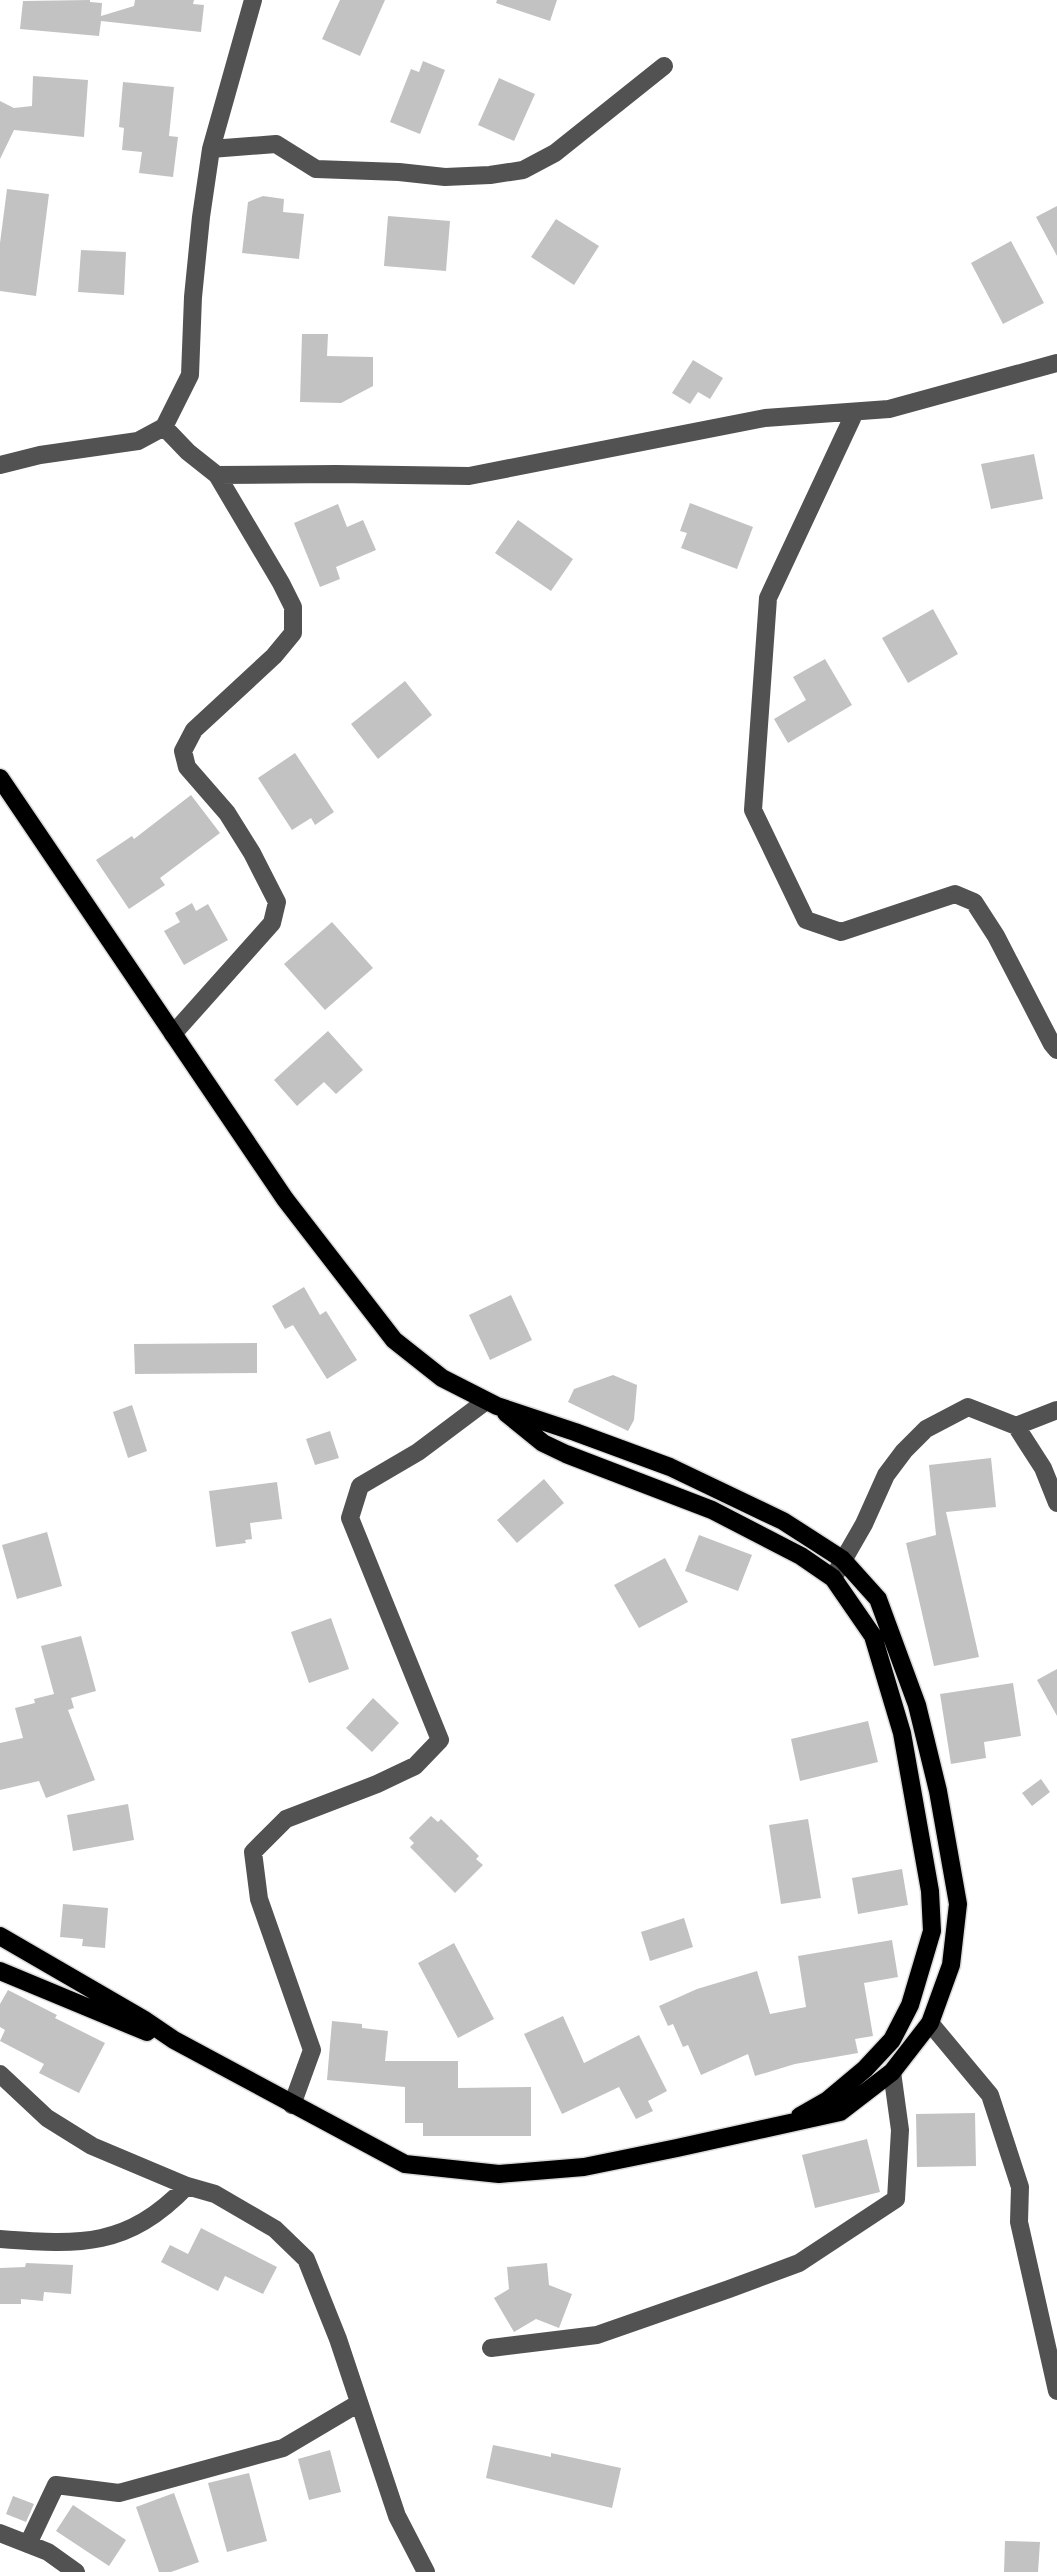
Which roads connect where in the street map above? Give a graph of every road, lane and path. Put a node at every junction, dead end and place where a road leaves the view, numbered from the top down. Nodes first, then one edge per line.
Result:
1 (253, 0) edge
2 (664, 66) dead end
3 (211, 149) junction
4 (1057, 363) edge
5 (855, 412) junction
6 (164, 427) junction
7 (0, 466) edge
8 (217, 475) junction
9 (0, 778) edge
10 (173, 1034) junction
11 (1057, 1050) edge
12 (491, 1404) junction
13 (1057, 1410) edge
14 (1016, 1426) junction
15 (1057, 1503) edge
16 (842, 1559) junction
17 (833, 1578) junction
18 (0, 1936) edge
19 (0, 1971) edge
20 (930, 2023) junction
21 (174, 2040) junction
22 (892, 2072) junction
23 (0, 2074) edge
24 (292, 2105) junction
25 (785, 2124) junction
26 (187, 2186) junction
27 (0, 2239) edge
28 (491, 2348) dead end
29 (1057, 2391) edge
30 (359, 2403) junction
31 (0, 2533) edge
32 (28, 2544) junction
33 (48, 2552) junction
34 (54, 2572) edge
35 (76, 2572) edge
36 (426, 2572) edge

1 - 3 street
2 - 3 street
3 - 6 street
4 - 5 street
5 - 8 street
5 - 11 street
6 - 7 street
6 - 8 street
8 - 10 street
9 - 10 main road
10 - 12 main road
12 - 16 main road
12 - 17 main road
12 - 24 street
13 - 14 street
14 - 15 street
14 - 16 street
16 - 17 street
16 - 20 main road
17 - 25 main road
18 - 21 main road
19 - 21 main road
20 - 22 main road
20 - 29 street
21 - 24 main road
22 - 25 main road
22 - 28 street
23 - 26 street
24 - 25 main road
26 - 27 street
26 - 30 street
30 - 32 street
30 - 36 street
31 - 32 street
32 - 33 street
33 - 34 street
33 - 35 street

